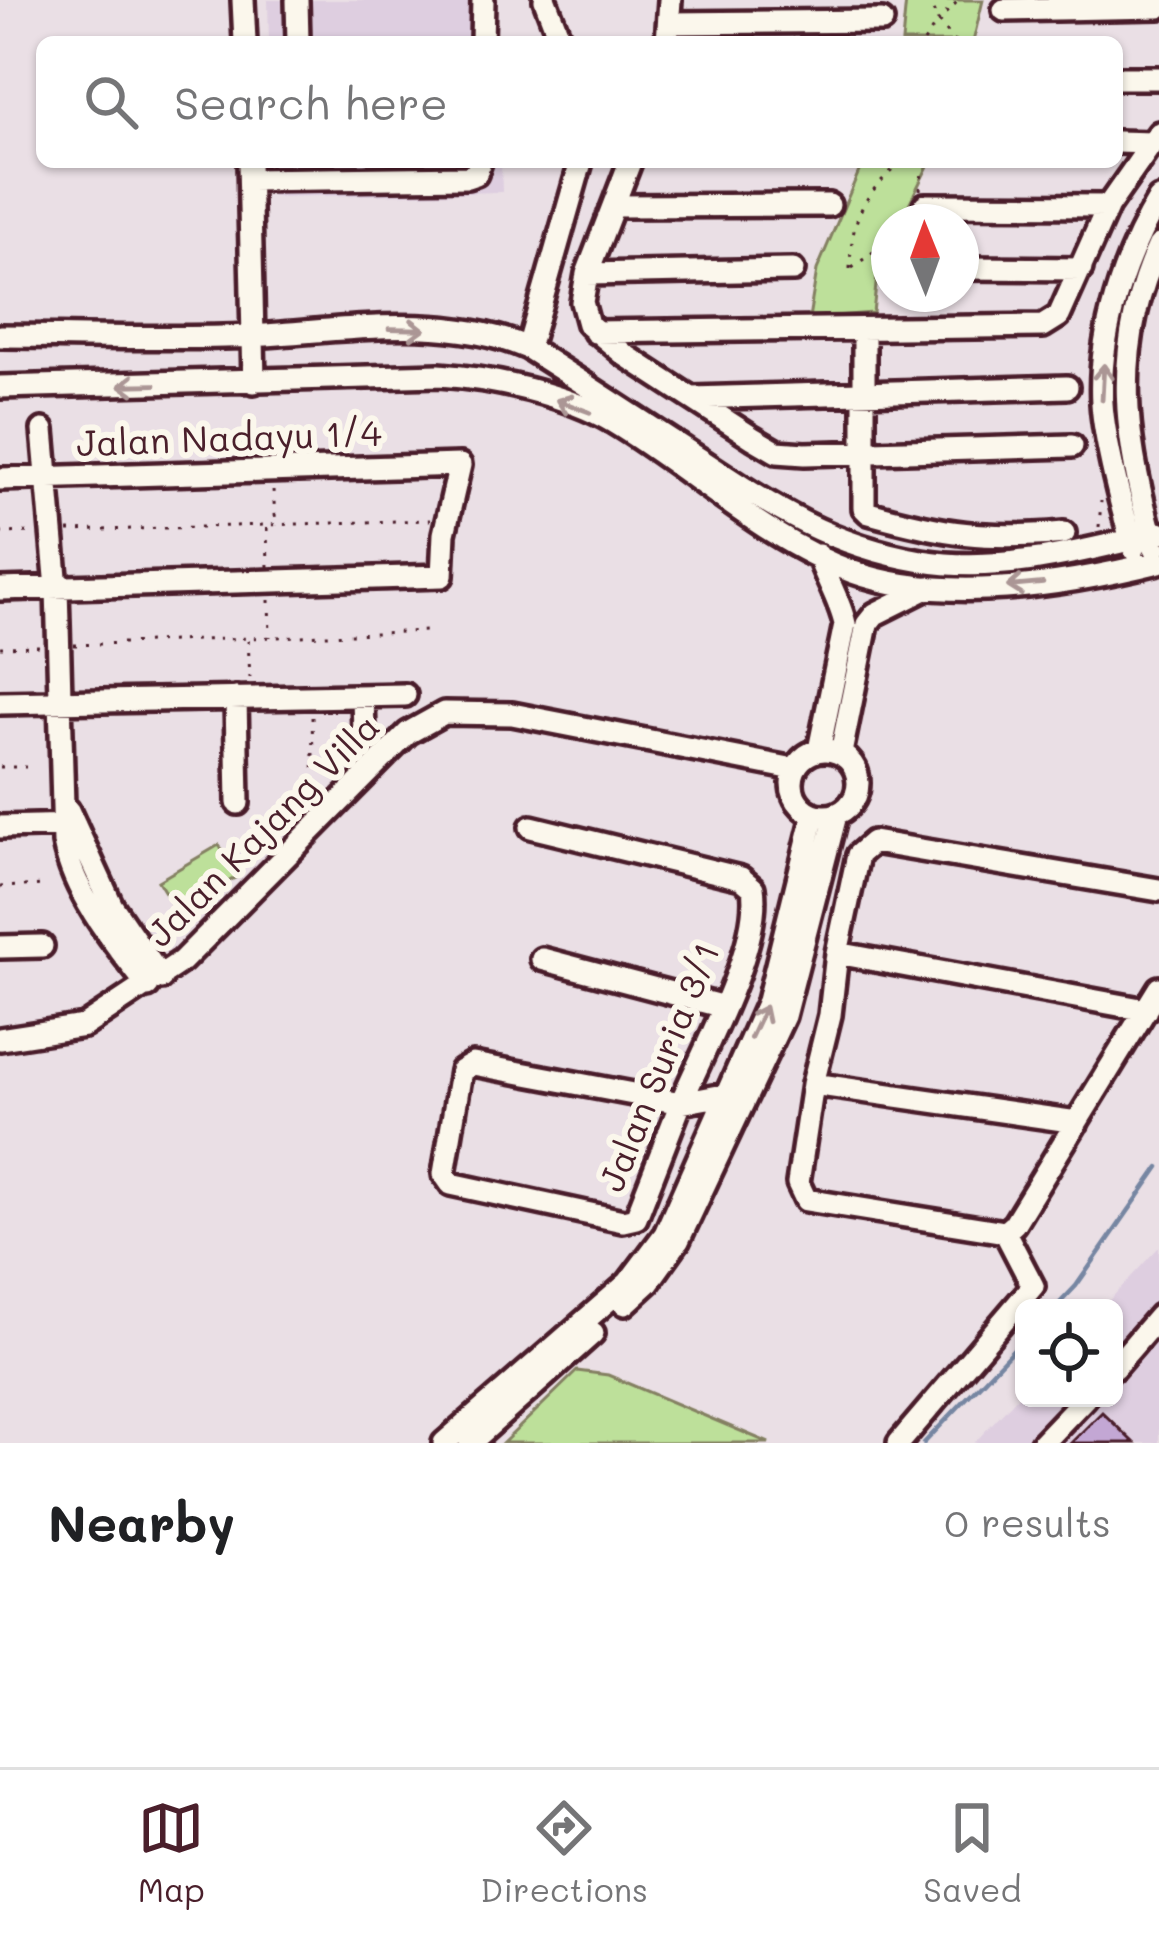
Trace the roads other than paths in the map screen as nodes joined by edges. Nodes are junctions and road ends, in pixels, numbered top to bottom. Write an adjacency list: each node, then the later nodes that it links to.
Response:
1 (243, 0): 9 (street)
2 (297, 0): 10 (street)
3 (483, 0): 11 (street)
4 (545, 0): 12 (street)
5 (1159, 7): 6 (street)
6 (1004, 10)
7 (881, 21): 8 (street)
8 (669, 22)
9 (245, 36)
10 (298, 36)
11 (482, 36)
12 (559, 36)
13 (1123, 78): 14 (street)
14 (1159, 78)
15 (1155, 138): 16 (street); 27 (street)
16 (1123, 141)
17 (478, 168): 22 (street)
18 (579, 168): 41 (street)
19 (628, 168): 26 (street)
20 (249, 171): 21 (street); 33 (street)
21 (300, 171): 22 (street)
22 (340, 171)
23 (1159, 199): 53 (street, one-way to 23)
24 (829, 205): 26 (street)
25 (979, 205): 27 (street)
26 (614, 206): 32 (street)
27 (1108, 206): 30 (street)
28 (1159, 244): 53 (street)
29 (979, 268): 30 (street)
30 (1081, 269): 34 (street)
31 (793, 270): 32 (street)
32 (587, 274): 35 (street)
33 (251, 295): 36 (street); 39 (street); 40 (street)
34 (864, 330): 37 (street); 46 (street)
35 (594, 332): 37 (street); 42 (street)
36 (290, 333): 39 (street); 41 (street, one-way to 41)
37 (636, 333): 42 (street)
38 (0, 336): 40 (street)
39 (253, 336): 40 (street); 43 (street)
40 (217, 337)
41 (528, 348): 56 (street)
42 (625, 355): 47 (street)
43 (254, 382): 44 (street, one-way to 44); 57 (street, one-way to 43)
44 (0, 387)
45 (1067, 387): 46 (street)
46 (864, 392): 47 (street); 50 (street)
47 (692, 398): 50 (street)
48 (43, 430): 51 (street)
49 (1072, 446): 50 (street)
50 (864, 454): 54 (street)
51 (49, 477): 52 (street, Jalan Nadayu 1/4); 60 (street); 60 (street, Jalan Nadayu 1/4)
52 (0, 479)
53 (1132, 498): 55 (street); 56 (street)
54 (1064, 533)
55 (1147, 536): 56 (street); 58 (street)
56 (1092, 542)
57 (818, 555): 59 (street); 68 (street)
58 (1152, 563): 59 (street, one-way to 59)
59 (929, 586): 68 (street)
60 (57, 588): 61 (street); 65 (street)
61 (0, 589)
62 (404, 695): 63 (street)
63 (363, 696): 64 (street); 67 (street)
64 (243, 698): 65 (street); 70 (street)
65 (57, 702): 66 (street); 72 (street)
66 (0, 704)
67 (364, 734)
68 (830, 752): 69 (street); 71 (street)
69 (794, 769): 71 (street); 81 (street, Jalan Kajang Villa)
70 (238, 803)
71 (825, 815): 82 (street); 92 (street, one-way to 71)
72 (68, 818): 73 (street); 80 (street)
73 (0, 827)
74 (531, 827): 87 (street, Jalan Suria 3/1)
75 (1159, 890): 78 (street)
76 (42, 946): 77 (street)
77 (0, 947)
78 (837, 953): 86 (street); 88 (street)
79 (542, 959): 87 (street)
80 (138, 961): 81 (street); 83 (street); 85 (street)
81 (182, 962): 83 (street, Jalan Kajang Villa)
82 (799, 962): 86 (street); 89 (street)
83 (154, 982): 85 (street, Jalan Kajang Villa)
84 (1159, 988): 88 (street)
85 (124, 1000): 90 (street, Jalan Kajang Villa)
86 (831, 1004): 89 (street); 91 (street)
87 (724, 1007): 93 (street, Jalan Suria 3/1)
88 (1146, 1010): 94 (street)
89 (784, 1016): 101 (street)
90 (0, 1040)
91 (813, 1084): 94 (street); 96 (street)
92 (724, 1095): 93 (street); 95 (street)
93 (681, 1103): 93 (street, Jalan Suria 3/1); 95 (street)
94 (1077, 1122): 96 (street)
95 (705, 1143): 100 (street)
96 (1005, 1232): 102 (street)
97 (1159, 1316): 98 (street)
98 (1123, 1358)
99 (1076, 1407): 103 (street)
100 (444, 1443)
101 (470, 1443)
102 (899, 1443)
103 (1042, 1443)

